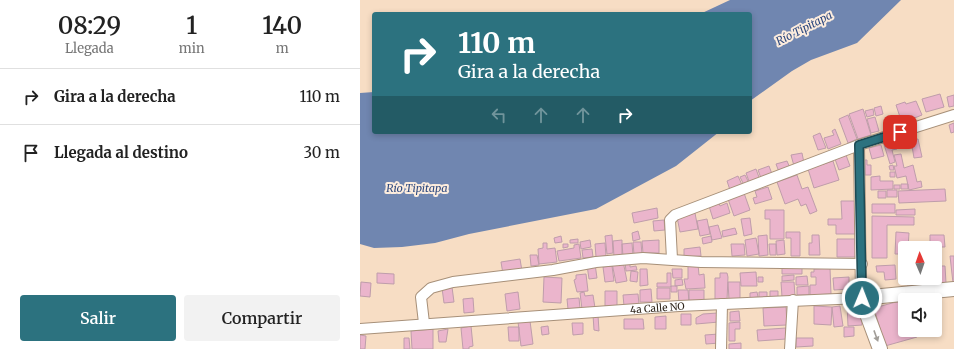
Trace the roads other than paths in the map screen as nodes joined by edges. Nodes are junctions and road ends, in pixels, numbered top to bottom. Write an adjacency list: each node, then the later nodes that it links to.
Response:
1 (954, 114): 2 (street)
2 (859, 145): 3 (street); 4 (street)
3 (672, 259): 4 (street); 9 (street)
4 (862, 264): 6 (street)
5 (954, 289): 6 (street, 4a Calle NO)
6 (862, 298): 7 (street, 4a Calle NO); 13 (street, one-way to 13)
7 (793, 300): 8 (street, 4a Calle NO); 12 (street)
8 (722, 304): 9 (street, 4a Calle NO); 11 (street)
9 (424, 323): 10 (street, 4a Calle NO)
10 (360, 329)
11 (721, 349)
12 (790, 349)
13 (880, 349)

